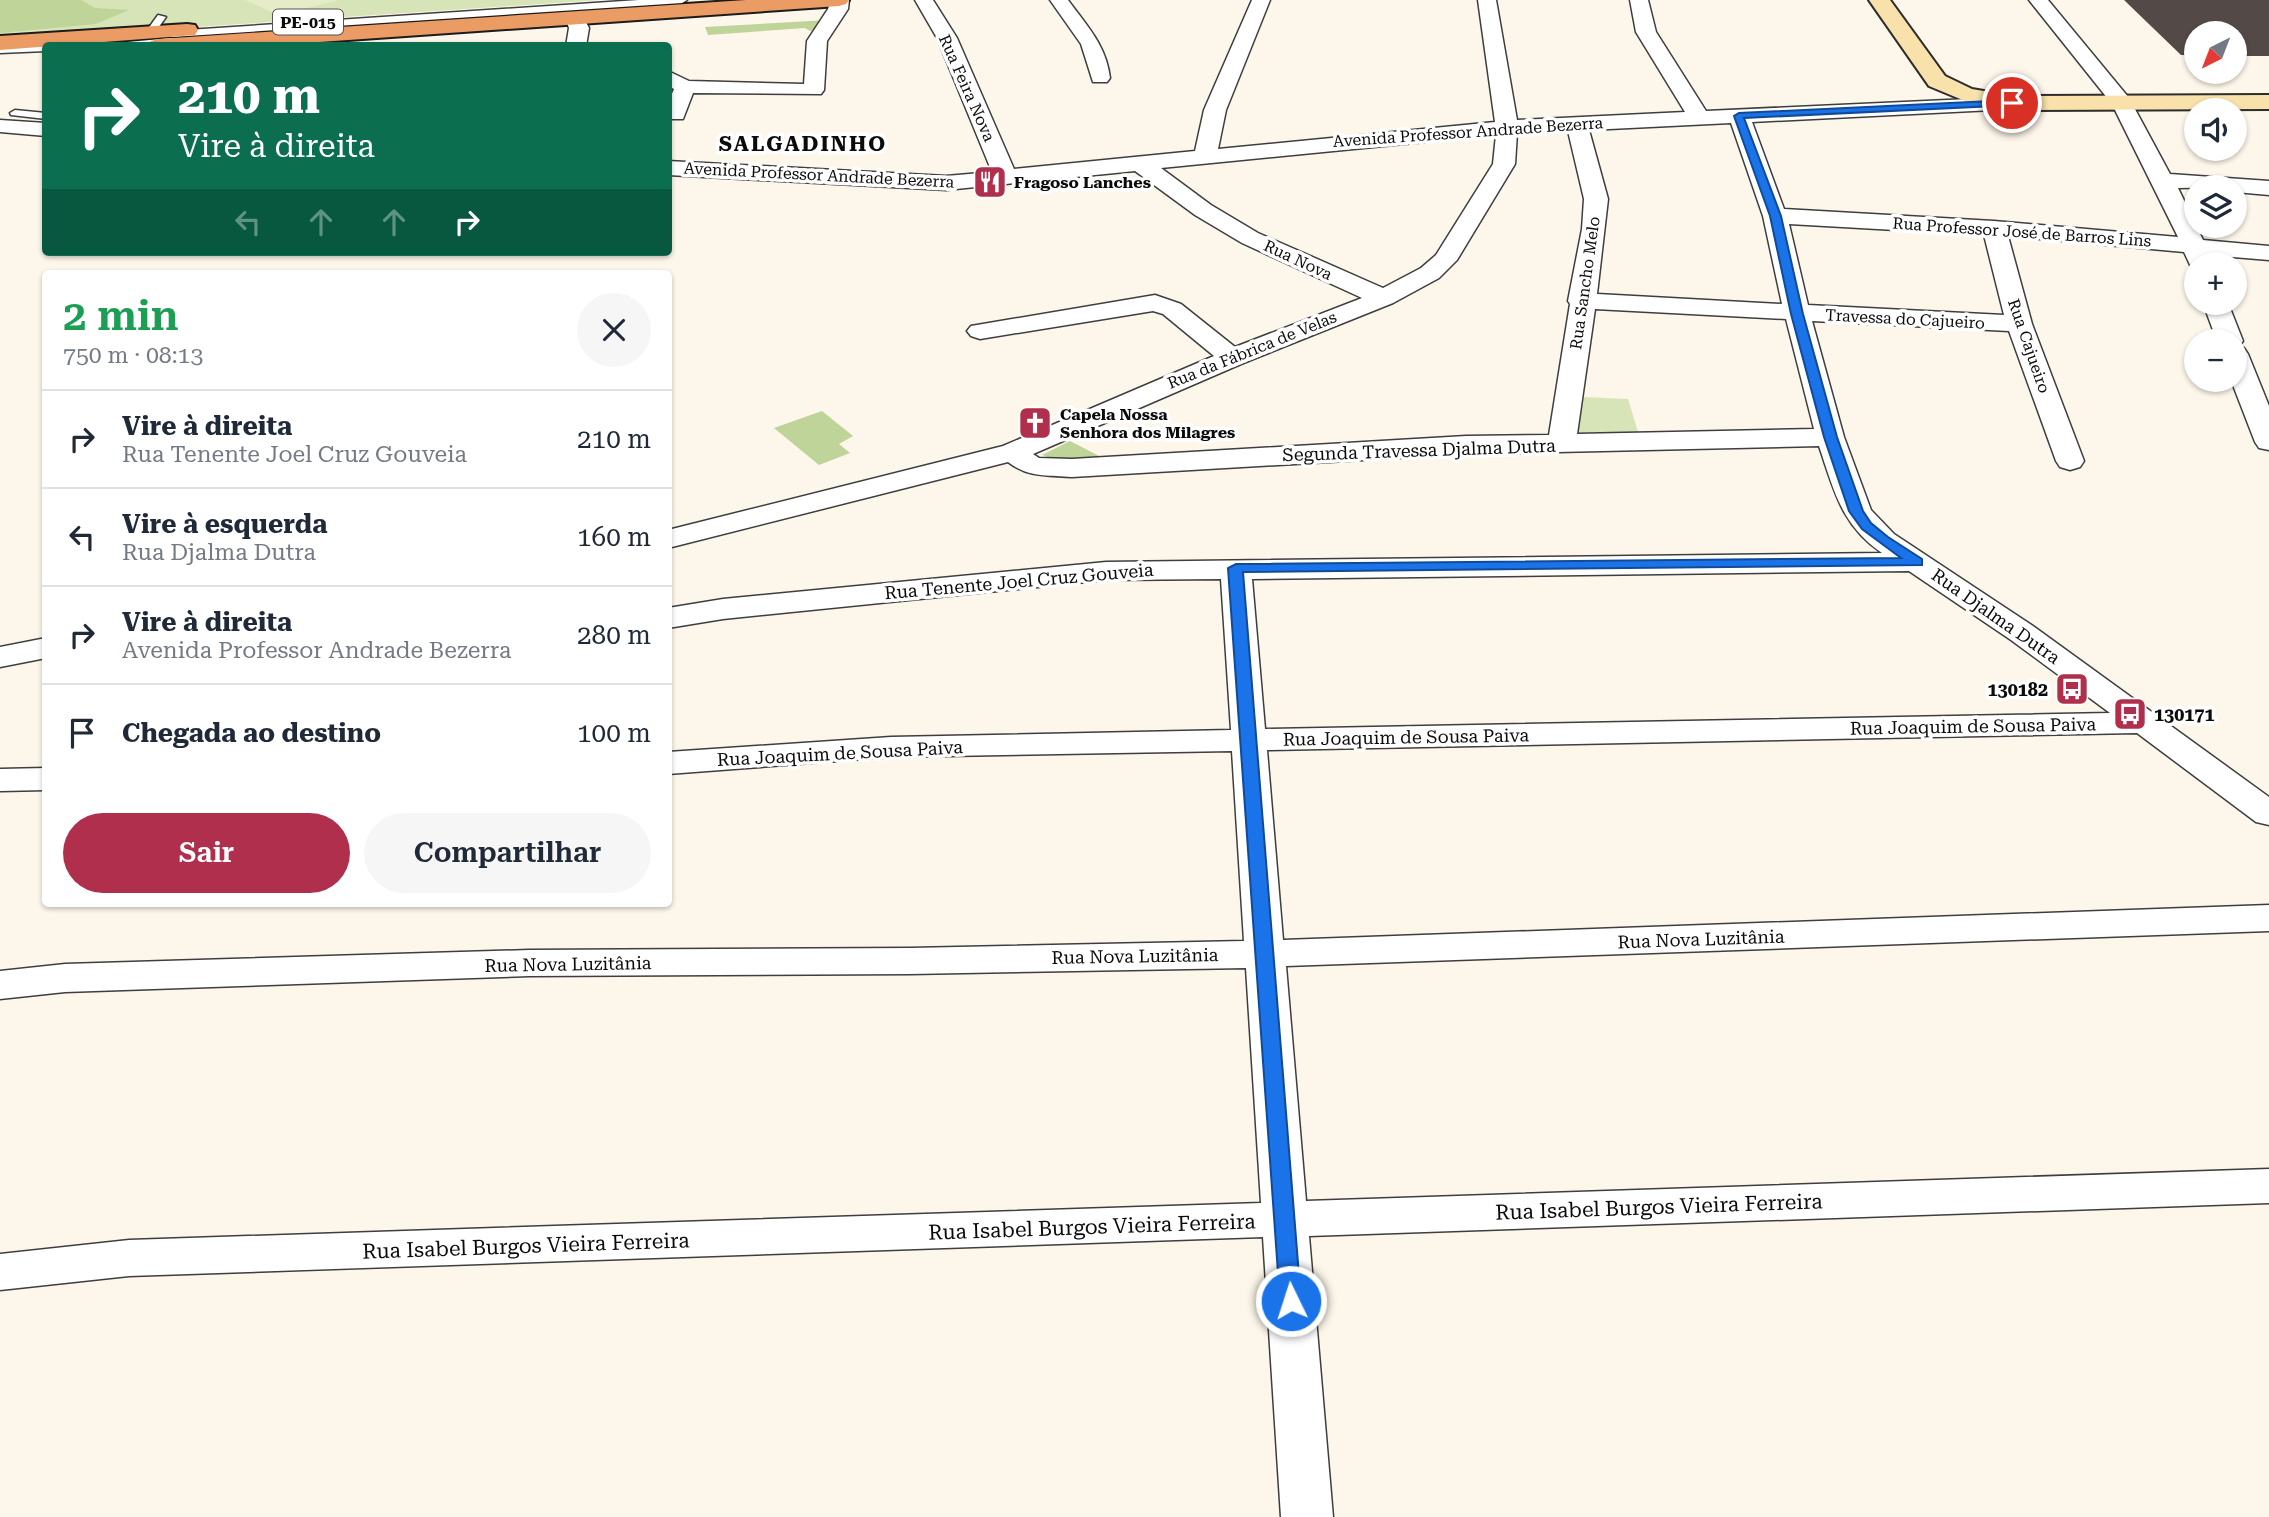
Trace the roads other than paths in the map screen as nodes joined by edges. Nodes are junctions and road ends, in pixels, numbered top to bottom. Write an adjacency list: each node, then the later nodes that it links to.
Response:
1 (615, 0): 13 (highway, PE-015)
2 (682, 0): 18 (lane)
3 (744, 0): 12 (lane)
4 (840, 0): 12 (highway, PE-015); 23 (street)
5 (924, 0): 39 (street, Rua Feira Nova)
6 (1059, 0): 21 (street)
7 (1261, 0): 36 (street)
8 (1488, 0): 34 (street, Rua da Fábrica de Velas)
9 (1639, 0): 31 (street)
10 (1878, 0): 26 (main road)
11 (2038, 0): 24 (street)
12 (576, 19): 14 (lane); 16 (highway, PE-015); 17 (street)
13 (157, 32): 15 (highway, PE-015); 18 (highway, PE-015)
14 (160, 42)
15 (186, 42)
16 (223, 42)
17 (577, 42)
18 (0, 44)
19 (42, 50): 20 (highway)
20 (0, 53)
21 (1100, 78)
22 (677, 82): 23 (street); 28 (street)
23 (781, 89): 27 (street)
24 (2122, 102): 25 (main road, Avenida Professor Andrade Bezerra); 26 (main road, Avenida Professor Andrade Bezerra); 40 (street)
25 (2269, 102)
26 (2012, 103): 30 (street, Avenida Professor Andrade Bezerra)
27 (769, 108)
28 (675, 114)
29 (42, 116): 32 (lane)
30 (1739, 116): 31 (street, Avenida Professor Andrade Bezerra); 43 (street, Rua Djalma Dutra)
31 (1699, 117): 33 (street, Avenida Professor Andrade Bezerra)
32 (7, 120): 35 (street)
33 (1577, 123): 34 (street, Avenida Professor Andrade Bezerra); 51 (street, Rua Sancho Melo)
34 (1507, 127): 36 (street, Avenida Professor Andrade Bezerra); 50 (street, Rua da Fábrica de Velas)
35 (42, 129)
36 (1205, 157): 37 (street, Avenida Professor Andrade Bezerra)
37 (1142, 164): 39 (street, Avenida Professor Andrade Bezerra); 44 (street, Rua Nova)
38 (672, 168): 39 (street, Avenida Professor Andrade Bezerra)
39 (1006, 177)
40 (2160, 180): 41 (street); 46 (street)
41 (2269, 188)
42 (1250, 212): 44 (street)
43 (1775, 216): 45 (street, Rua Professor José de Barros Lins); 52 (street, Rua Djalma Dutra)
44 (1215, 217): 50 (street, Rua Nova)
45 (1994, 229): 47 (street, Rua Professor José de Barros Lins); 53 (street, Rua Cajueiro)
46 (2196, 252)
47 (2184, 253)
48 (2269, 253): 49 (street, Rua Professor José de Barros Lins)
49 (2247, 254)
50 (1384, 298): 55 (street, Rua da Fábrica de Velas)
51 (1581, 301): 52 (street, Travessa do Cajueiro); 60 (street, Rua Sancho Melo)
52 (1797, 314): 53 (street, Travessa do Cajueiro); 58 (street, Rua Djalma Dutra)
53 (2019, 324): 62 (street, Rua Cajueiro)
54 (980, 331): 55 (street)
55 (1232, 358): 61 (street, Rua da Fábrica de Velas)
56 (2247, 373): 57 (street)
57 (2259, 392): 59 (street)
58 (1830, 437): 60 (street, Segunda Travessa Djalma Dutra); 64 (street, Rua Djalma Dutra)
59 (2269, 442)
60 (1562, 443): 61 (street, Segunda Travessa Djalma Dutra)
61 (1013, 452): 63 (street, Rua da Fábrica de Velas)
62 (2070, 461)
63 (672, 538)
64 (1917, 562): 65 (street, Rua Tenente Joel Cruz Gouveia); 69 (street, Rua Djalma Dutra)
65 (1236, 568): 66 (street, Rua Tenente Joel Cruz Gouveia); 70 (street)
66 (672, 617)
67 (42, 649): 68 (street)
68 (0, 657)
69 (2145, 723): 70 (street, Rua Joaquim de Sousa Paiva); 74 (street, Rua Djalma Dutra)
70 (1248, 740): 71 (street, Rua Joaquim de Sousa Paiva); 76 (street)
71 (672, 764)
72 (42, 779): 73 (street)
73 (0, 780)
74 (2269, 814)
75 (2269, 918): 76 (street, Rua Nova Luzitânia)
76 (1264, 954): 77 (street, Rua Nova Luzitânia); 79 (street)
77 (0, 985)
78 (2269, 1186): 79 (street, Rua Isabel Burgos Vieira Ferreira)
79 (1284, 1220): 80 (street, Rua Isabel Burgos Vieira Ferreira); 81 (street)
80 (0, 1272)
81 (1307, 1517)

